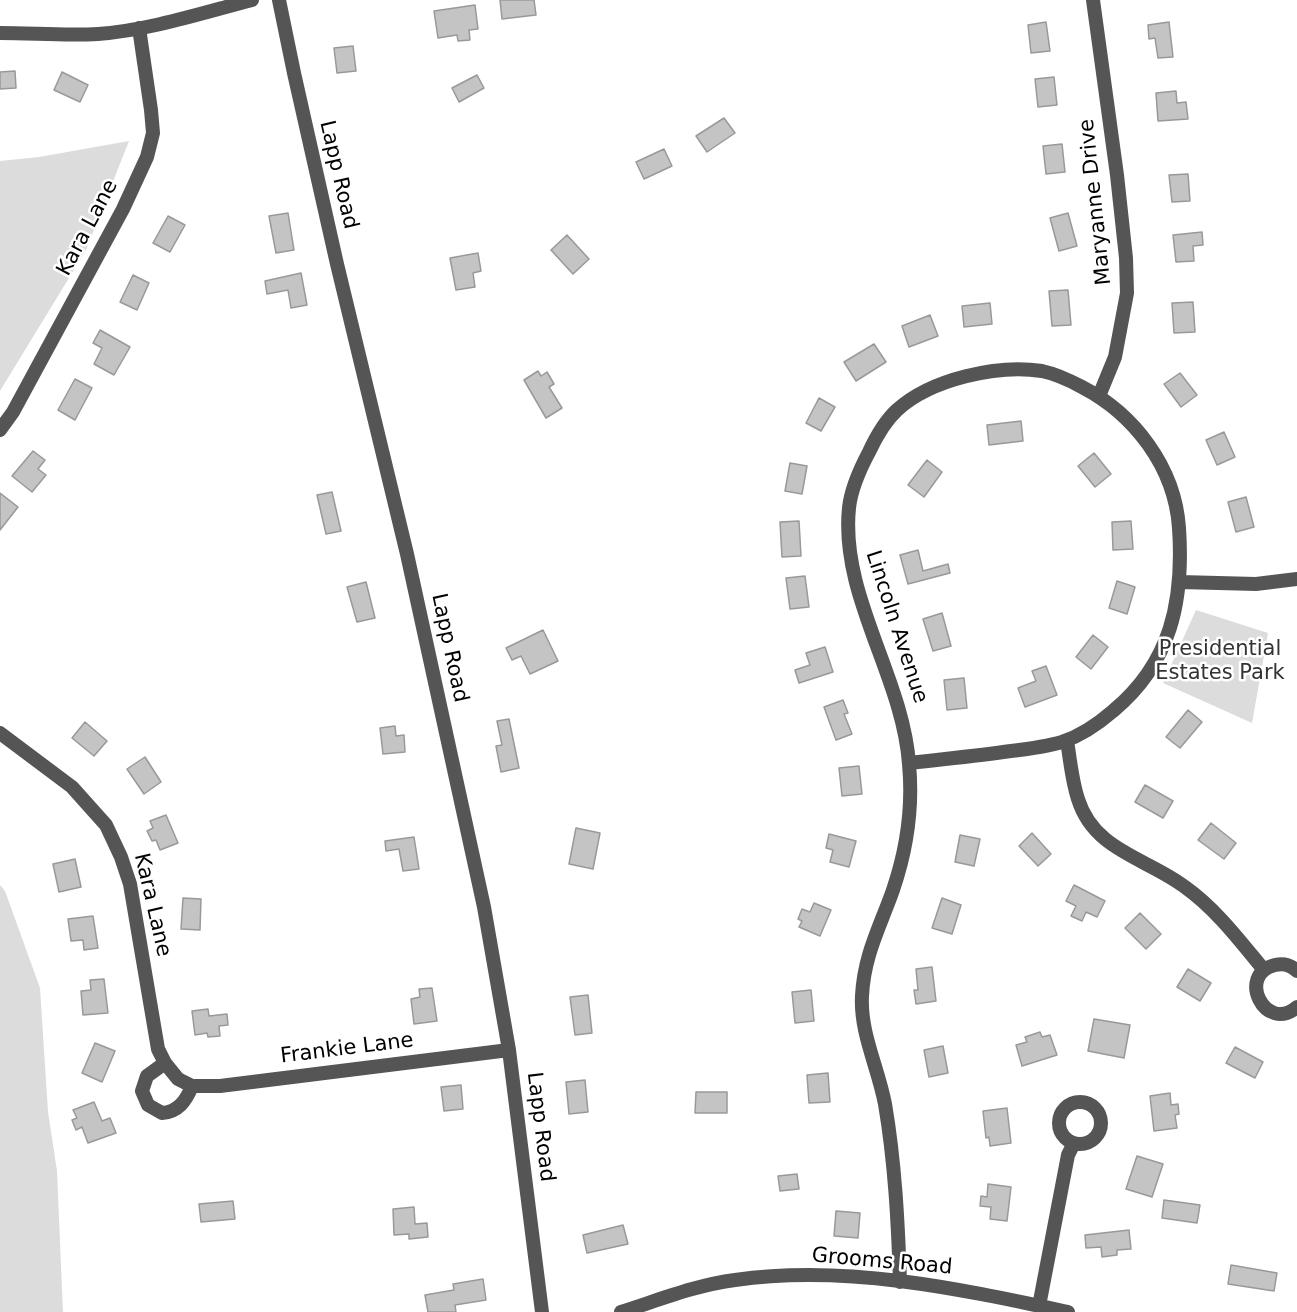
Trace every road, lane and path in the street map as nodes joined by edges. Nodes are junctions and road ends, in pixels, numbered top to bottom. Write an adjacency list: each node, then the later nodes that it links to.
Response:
1 (252, 0): 4 (street)
2 (279, 0): 16 (street, Lapp Road)
3 (1093, 0): 6 (street, Maryanne Drive)
4 (139, 28): 5 (street); 7 (street, Kara Lane)
5 (0, 33)
6 (1100, 396): 9 (street, Lincoln Avenue); 12 (street, Lincoln Avenue)
7 (0, 430)
8 (1297, 579): 9 (street)
9 (1180, 582): 11 (street, Lincoln Avenue)
10 (0, 733): 17 (street, Kara Lane)
11 (1066, 740): 12 (street, Lincoln Avenue); 13 (street)
12 (909, 763): 20 (street, Lincoln Avenue)
13 (1264, 970): 14 (street); 15 (street)
14 (1297, 971)
15 (1297, 1007)
16 (509, 1050): 18 (street, Frankie Lane); 22 (street, Lapp Road)
17 (165, 1063): 18 (street, Kara Lane); 18 (street)
18 (192, 1086)
19 (1074, 1143): 21 (street)
20 (900, 1282): 21 (street, Grooms Road); 23 (street, Grooms Road)
21 (1039, 1306): 24 (street, Grooms Road)
22 (542, 1312)
23 (621, 1312)
24 (1068, 1312)

